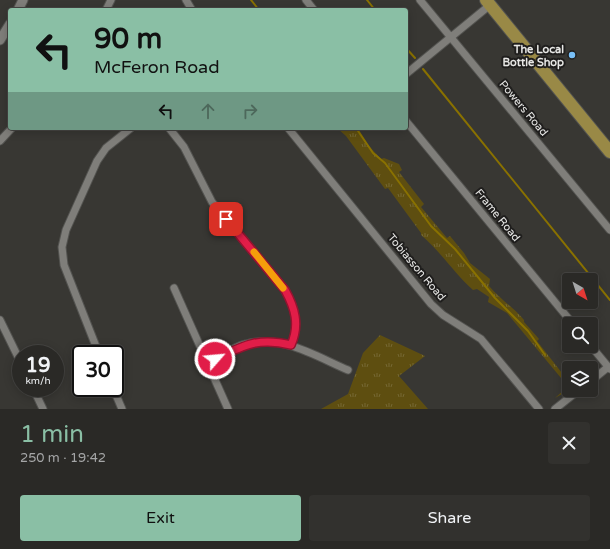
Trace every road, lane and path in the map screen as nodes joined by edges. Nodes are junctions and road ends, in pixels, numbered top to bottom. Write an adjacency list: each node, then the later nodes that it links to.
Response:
1 (306, 0): 4 (street)
2 (420, 0): 6 (street, Powers Road)
3 (488, 3): 6 (street); 15 (main road)
4 (312, 8)
5 (8, 27): 7 (street)
6 (451, 37): 8 (street); 16 (street, Powers Road)
7 (0, 40)
8 (408, 72)
9 (408, 123): 18 (street, Frame Road)
10 (10, 130): 14 (street)
11 (128, 130): 21 (street)
12 (171, 130): 22 (street)
13 (290, 130): 35 (street, Tobiasson Road)
14 (0, 141)
15 (610, 152)
16 (610, 230)
17 (174, 288): 25 (street)
18 (567, 317)
19 (0, 320): 20 (street)
20 (3, 336): 23 (street)
21 (95, 345)
22 (291, 345): 25 (street); 27 (street)
23 (12, 350)
24 (597, 353): 26 (street)
25 (208, 363): 34 (street)
26 (609, 368): 28 (street)
27 (348, 370)
28 (598, 376)
29 (37, 397): 32 (street)
30 (117, 397): 33 (street)
31 (570, 397): 36 (street)
32 (43, 409)
33 (122, 409)
34 (228, 409)
35 (539, 409)
36 (555, 409)

